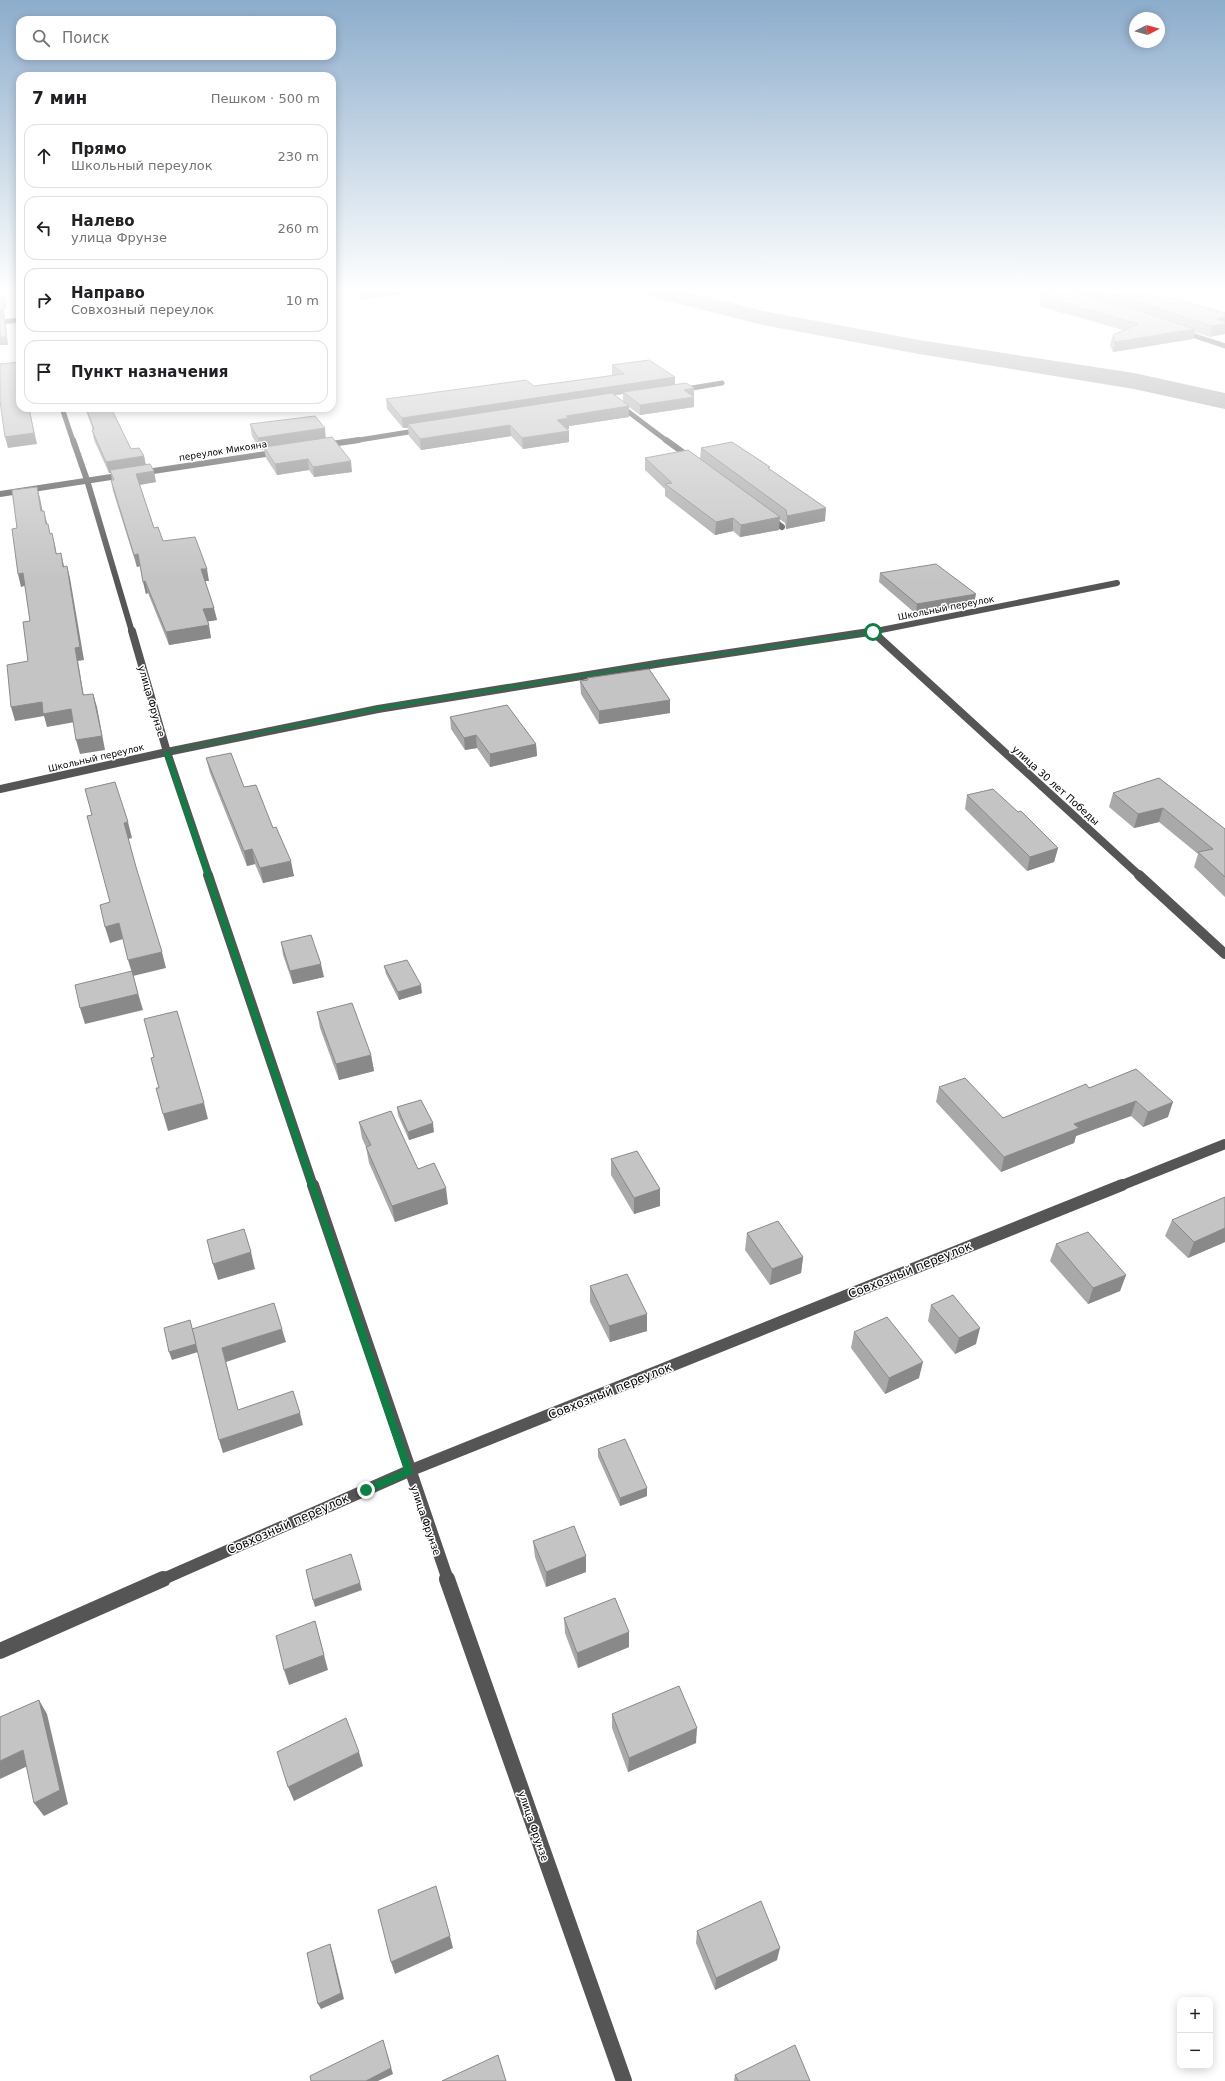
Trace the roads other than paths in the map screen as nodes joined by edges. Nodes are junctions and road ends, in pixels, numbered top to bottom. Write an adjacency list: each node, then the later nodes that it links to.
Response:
1 (704, 386): 2 (street)
2 (676, 391)
3 (623, 400): 8 (street)
4 (63, 412): 9 (street, улица Фрунзе)
5 (426, 430): 6 (street)
6 (316, 446)
7 (284, 451): 9 (street, переулок Микояна)
8 (696, 462)
9 (87, 480): 10 (street, переулок Микояна); 15 (street, улица Фрунзе)
10 (0, 494)
11 (764, 513): 12 (street)
12 (782, 527)
13 (1117, 583): 14 (street, Школьный переулок)
14 (873, 632): 15 (street, Школьный переулок); 17 (street, улица 30 лет Победы)
15 (167, 752): 16 (street, Школьный переулок); 19 (street, улица Фрунзе)
16 (0, 789)
17 (1225, 954)
18 (1225, 1144): 19 (street, Совхозный переулок)
19 (409, 1472): 20 (street, Совхозный переулок); 21 (street, улица Фрунзе)
20 (0, 1651)
21 (624, 2081)

